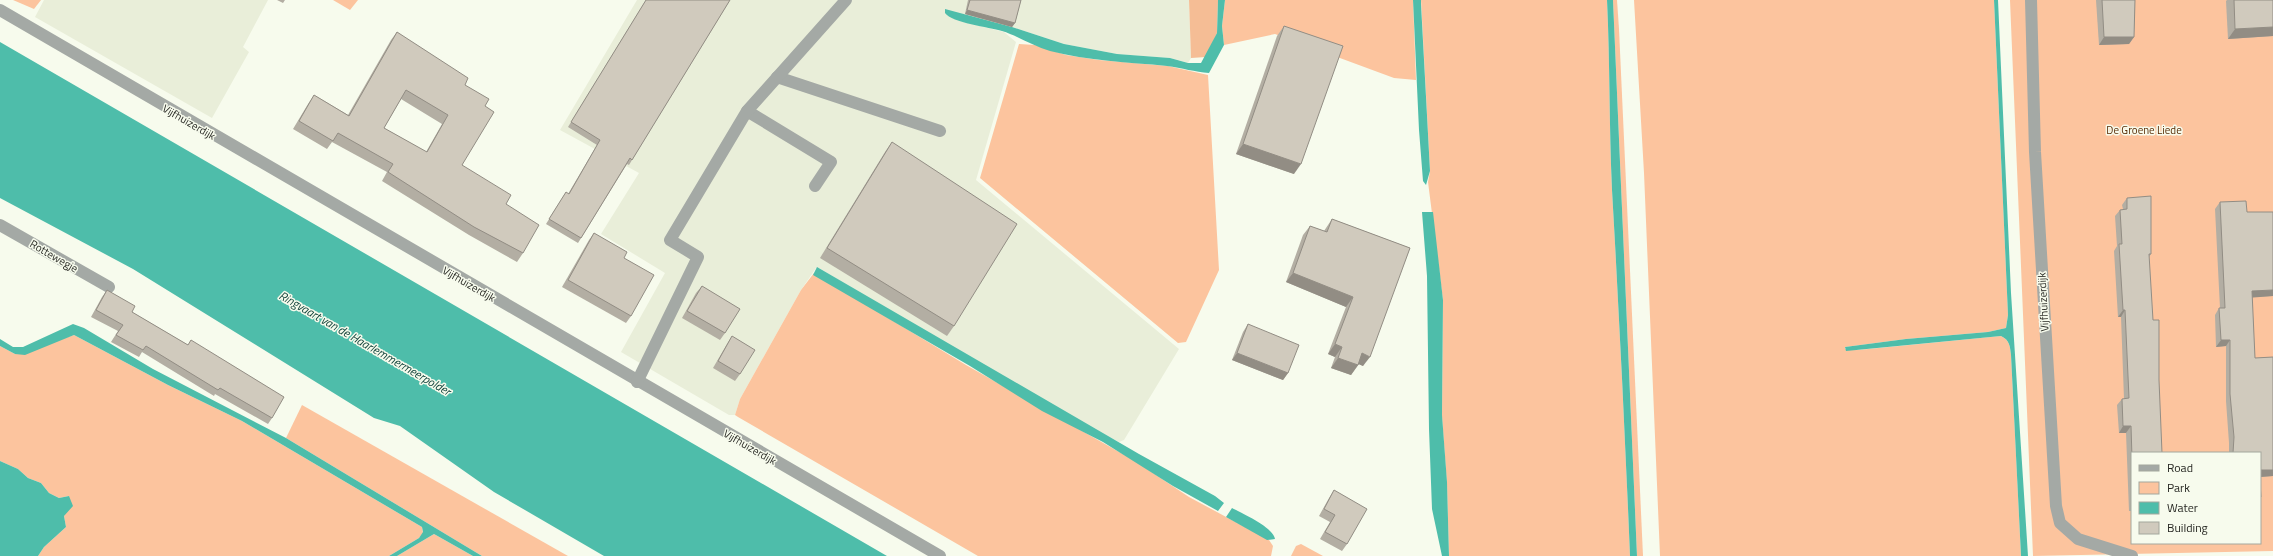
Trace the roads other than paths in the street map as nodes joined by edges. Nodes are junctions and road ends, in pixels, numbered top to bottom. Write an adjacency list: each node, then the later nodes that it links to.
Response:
1 (846, 0): 4 (street)
2 (2031, 0): 12 (street, Vijfhuizerdijk)
3 (0, 10): 10 (street, Vijfhuizerdijk)
4 (777, 77): 5 (street); 6 (street)
5 (747, 111): 7 (street); 10 (street)
6 (940, 131)
7 (815, 186)
8 (0, 225): 9 (street, Rottewegje)
9 (109, 287)
10 (637, 382): 11 (street, Vijfhuizerdijk)
11 (940, 556)
12 (2132, 556)

